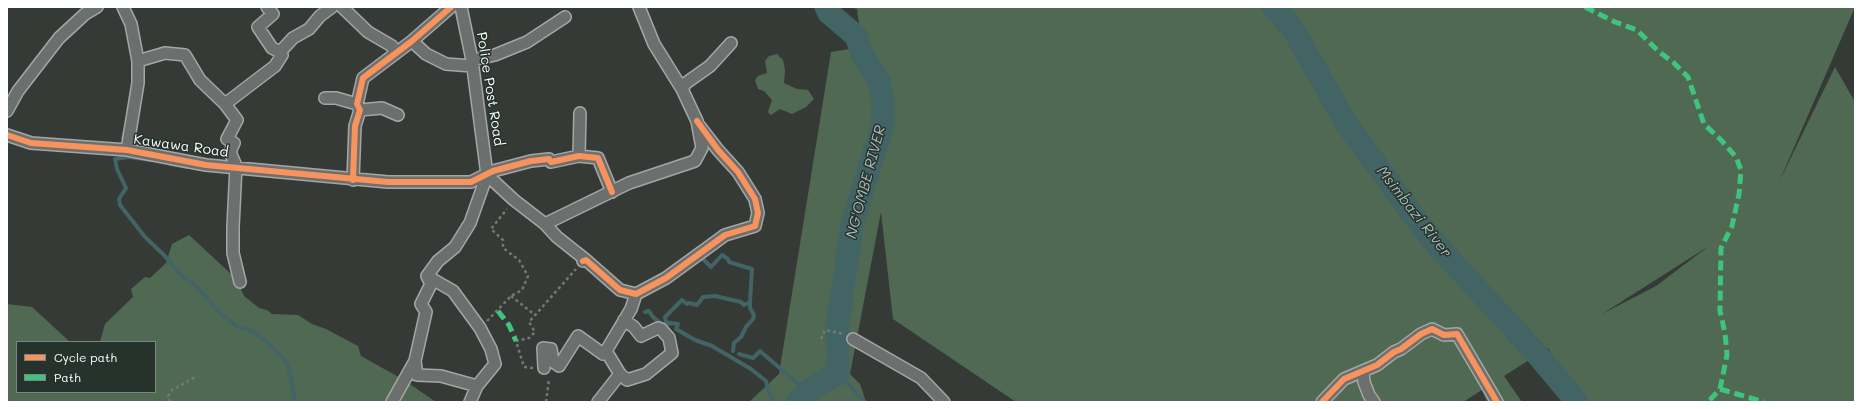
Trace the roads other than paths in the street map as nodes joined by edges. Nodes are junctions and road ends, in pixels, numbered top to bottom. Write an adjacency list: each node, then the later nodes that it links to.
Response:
1 (97, 7): 20 (street)
2 (123, 7): 14 (street)
3 (266, 7): 12 (street)
4 (332, 7): 12 (street)
5 (342, 7): 13 (street)
6 (451, 7): 10 (street)
7 (461, 7): 15 (street, Police Post Road)
8 (639, 7): 16 (street)
9 (565, 17): 15 (street)
10 (412, 41): 13 (street); 15 (street)
11 (731, 43): 16 (street)
12 (280, 52): 18 (street)
13 (395, 53): 19 (street)
14 (138, 61): 18 (street); 25 (street)
15 (472, 63): 28 (street, Police Post Road)
16 (682, 89): 23 (street)
17 (325, 98): 19 (street)
18 (225, 104): 27 (street)
19 (358, 107): 22 (street); 29 (street)
20 (7, 111)
21 (580, 113): 26 (street)
22 (398, 115)
23 (697, 121): 30 (street); 34 (street)
24 (7, 135): 25 (street, Kawawa Road)
25 (127, 150): 27 (street, Kawawa Road)
26 (579, 156): 28 (street, Kawawa Road); 30 (street)
27 (236, 166): 29 (street, Kawawa Road); 33 (street)
28 (487, 175): 29 (street, Kawawa Road); 31 (street); 32 (street)
29 (353, 180)
30 (612, 192): 31 (street)
31 (545, 224): 34 (street)
32 (427, 276): 38 (street); 42 (street)
33 (240, 282)
34 (636, 294): 35 (street)
35 (624, 320): 37 (street); 41 (street)
36 (852, 339): 46 (street)
37 (606, 351): 39 (street); 41 (street)
38 (415, 361): 42 (street); 43 (street)
39 (544, 368)
40 (1363, 372): 47 (street); 48 (street); 49 (street)
41 (620, 374): 45 (street)
42 (477, 386): 44 (street)
43 (392, 402)
44 (470, 402)
45 (598, 402)
46 (944, 402)
47 (1322, 402)
48 (1374, 402)
49 (1497, 402)

